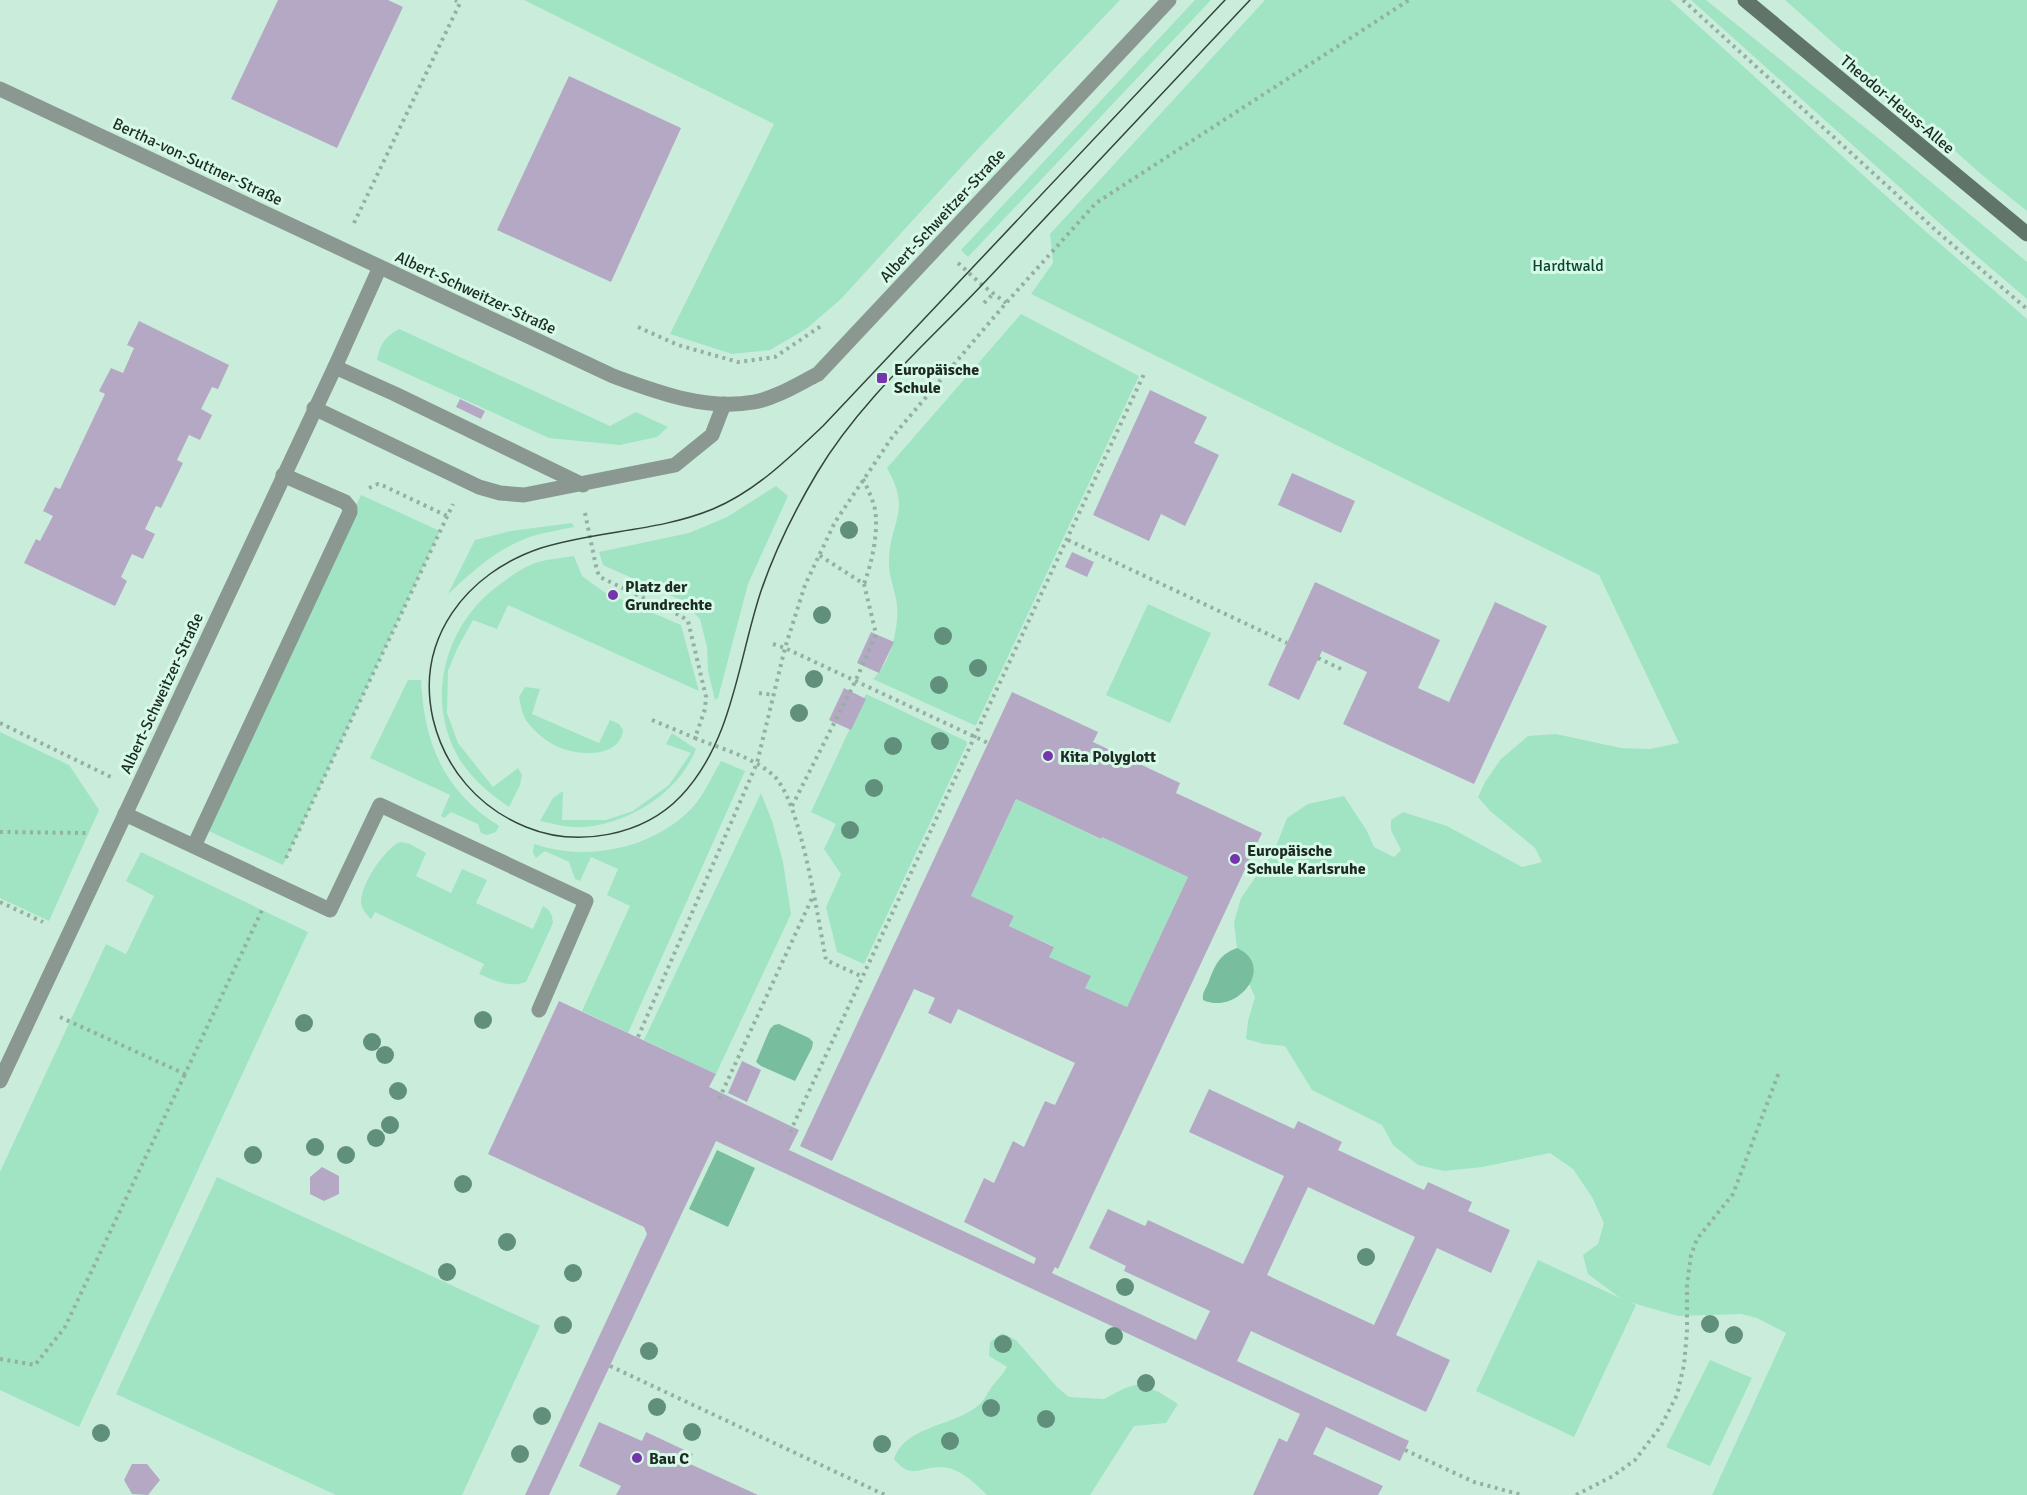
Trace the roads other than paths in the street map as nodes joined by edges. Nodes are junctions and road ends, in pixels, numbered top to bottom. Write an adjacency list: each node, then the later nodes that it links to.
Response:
1 (1169, 0): 7 (street, Albert-Schweitzer-Straße)
2 (1745, 0): 4 (main road, Theodor-Heuss-Allee)
3 (0, 89): 5 (street, Bertha-von-Suttner-Straße)
4 (2027, 234)
5 (380, 267): 6 (street, Albert-Schweitzer-Straße); 7 (street, Albert-Schweitzer-Straße)
6 (335, 368): 8 (street, Albert-Schweitzer-Straße); 10 (street)
7 (724, 405): 10 (street)
8 (314, 408): 9 (street, Albert-Schweitzer-Straße); 10 (street)
9 (284, 475): 11 (street, Albert-Schweitzer-Straße); 12 (street)
10 (581, 485)
11 (124, 814): 12 (street); 14 (street, Albert-Schweitzer-Straße)
12 (194, 846): 13 (street)
13 (539, 1010)
14 (0, 1081)

